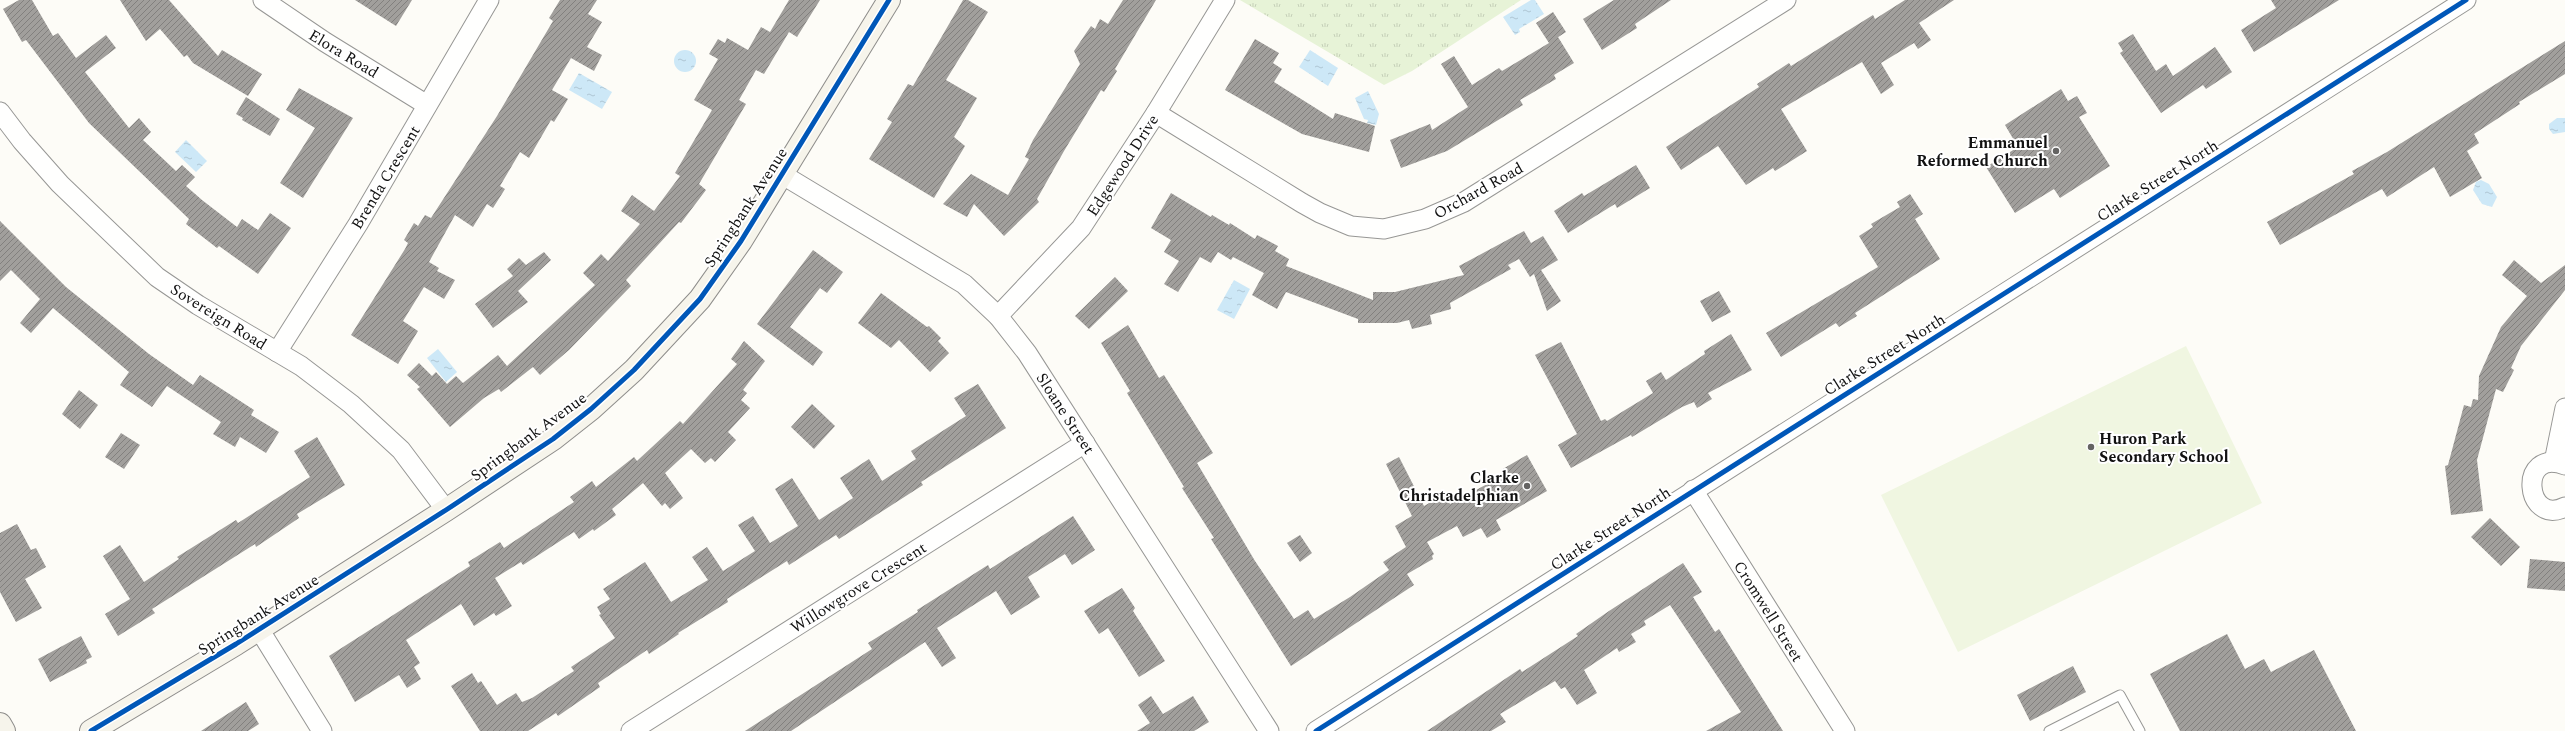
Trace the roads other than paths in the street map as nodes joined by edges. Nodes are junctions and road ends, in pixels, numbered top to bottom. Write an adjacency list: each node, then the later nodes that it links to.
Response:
1 (263, 0): 7 (street, Elora Road)
2 (489, 0): 7 (street, Brenda Crescent)
3 (889, 0): 10 (main road, Springbank Avenue)
4 (1225, 0): 9 (street, Edgewood Drive)
5 (1786, 0): 9 (street, Orchard Road)
6 (2466, 0): 16 (street, Clarke Street North)
7 (427, 104): 12 (street, Brenda Crescent)
8 (0, 112): 12 (street, Sovereign Road)
9 (1156, 113): 11 (street, Edgewood Drive)
10 (783, 175): 11 (street, Sloane Street); 18 (main road, Springbank Avenue)
11 (998, 316): 14 (street, Sloane Street)
12 (277, 352): 18 (street, Sovereign Road)
13 (2565, 408): 15 (street)
14 (1085, 443): 24 (street, Willowgrove Crescent); 25 (street, Sloane Street)
15 (2560, 463): 17 (street)
16 (1693, 490): 26 (street, Clarke Street North); 27 (street, Cromwell Street)
17 (2565, 507)
18 (446, 510): 19 (main road, Springbank Avenue)
19 (259, 629): 22 (main road, Springbank Avenue); 23 (street)
20 (0, 724): 21 (main road)
21 (4, 731)
22 (91, 731)
23 (322, 731)
24 (631, 731)
25 (1269, 731)
26 (1316, 731)
27 (1845, 731)
28 (2049, 731): 29 (lane)
29 (2140, 731)

